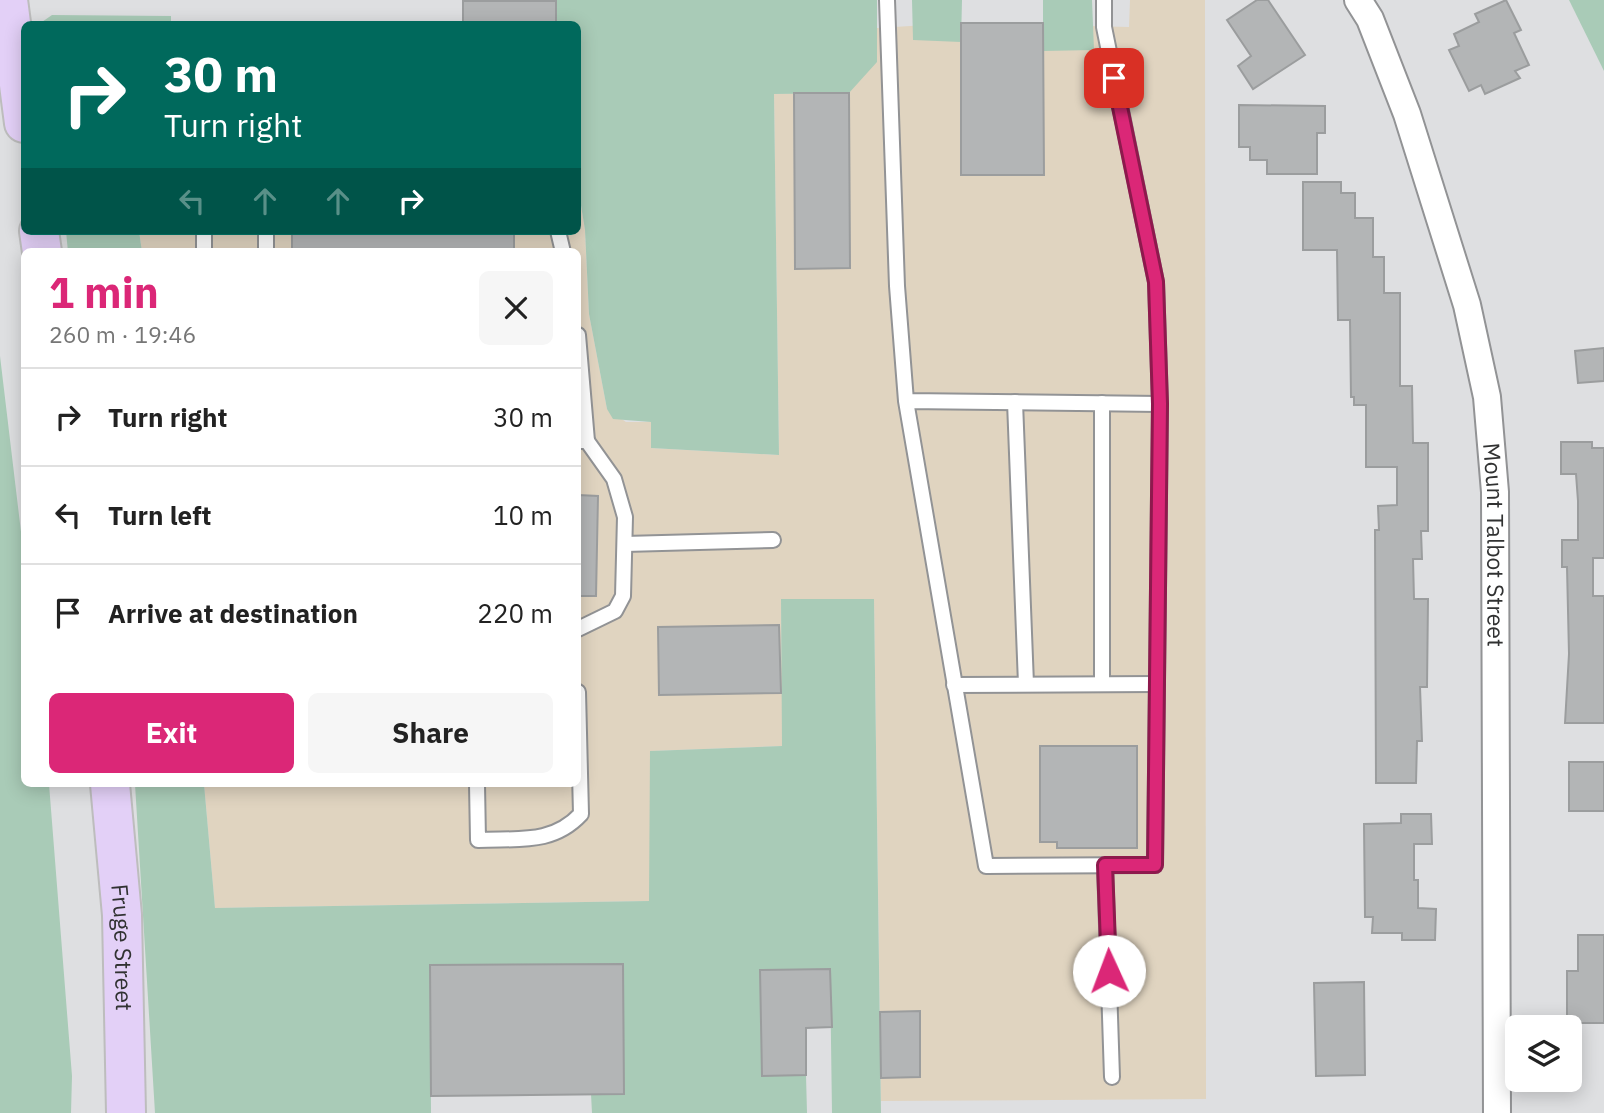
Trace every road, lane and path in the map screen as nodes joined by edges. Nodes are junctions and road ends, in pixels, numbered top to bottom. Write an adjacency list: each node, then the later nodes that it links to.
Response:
1 (8, 0): 5 (main road)
2 (887, 0): 6 (lane)
3 (1104, 0): 9 (lane)
4 (1358, 0): 25 (street, Mount Talbot Street)
5 (21, 100)
6 (905, 401): 7 (lane); 18 (lane)
7 (1015, 402): 8 (lane); 15 (lane)
8 (1102, 403): 9 (lane); 16 (lane)
9 (1160, 404): 17 (lane)
10 (581, 414): 11 (lane)
11 (582, 441): 13 (lane)
12 (773, 540): 13 (lane)
13 (625, 544): 14 (lane)
14 (581, 628)
15 (1026, 684): 16 (lane); 18 (lane)
16 (1102, 684): 17 (lane)
17 (1157, 684): 22 (lane)
18 (954, 685): 22 (lane)
19 (110, 787): 24 (main road, Fruge Street)
20 (477, 787): 21 (lane)
21 (580, 787)
22 (1105, 865): 23 (lane)
23 (1112, 1077)
24 (126, 1113)
25 (1497, 1113)

